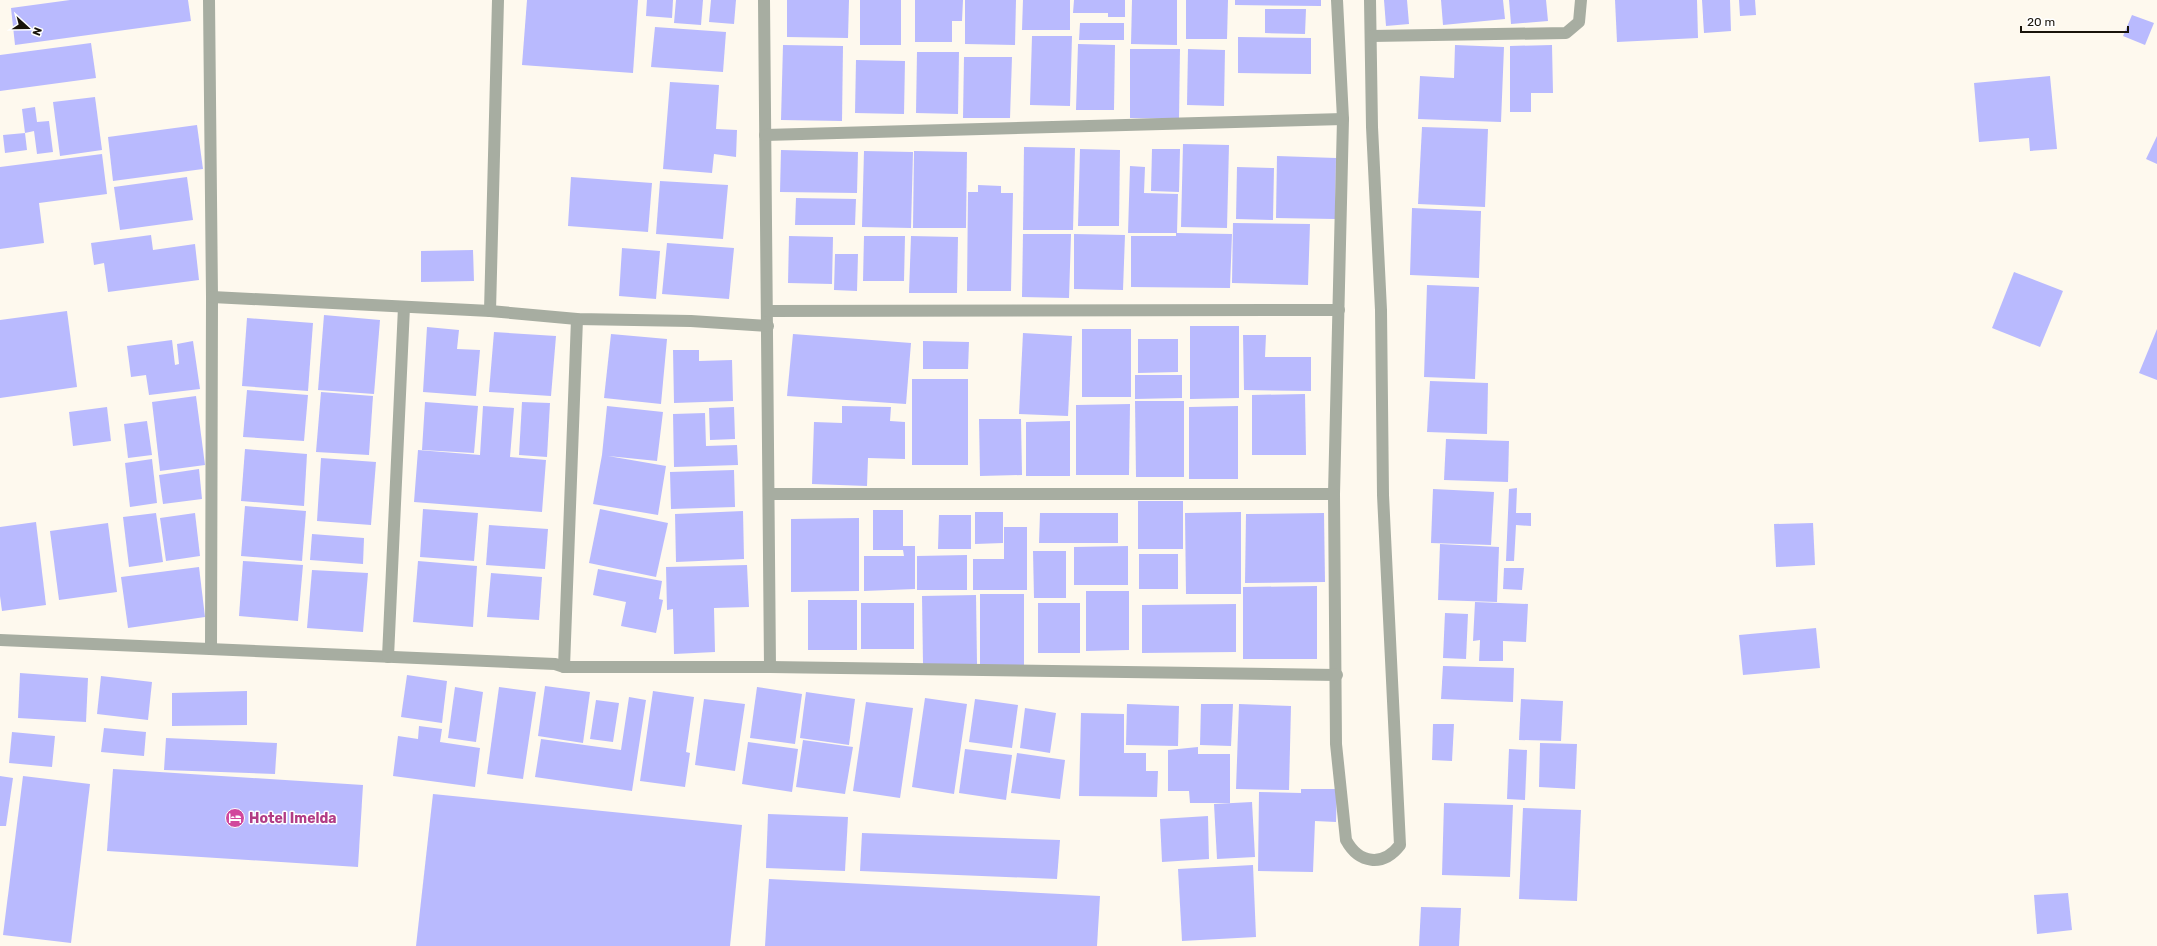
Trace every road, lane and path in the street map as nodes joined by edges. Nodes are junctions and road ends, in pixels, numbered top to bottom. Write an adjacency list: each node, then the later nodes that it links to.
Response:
1 (210, 0): 10 (street)
2 (498, 0): 13 (street)
3 (764, 0): 9 (street)
4 (1337, 0): 8 (street)
5 (1370, 0): 7 (street)
6 (1581, 0): 7 (street)
7 (1371, 36): 24 (street)
8 (1343, 119): 9 (street); 12 (street)
9 (765, 135): 14 (street)
10 (212, 297): 11 (street); 20 (street)
11 (404, 306): 13 (street); 21 (street)
12 (1339, 310): 14 (street); 18 (street)
13 (490, 311): 15 (street)
14 (768, 311): 16 (street)
15 (577, 319): 16 (street); 22 (street)
16 (768, 326): 17 (street)
17 (770, 494): 18 (street); 23 (street)
18 (1334, 494): 24 (street)
19 (0, 640): 20 (street)
20 (211, 649): 21 (street)
21 (388, 657): 22 (street)
22 (564, 667): 23 (street)
23 (770, 667): 24 (street)
24 (1337, 675)

